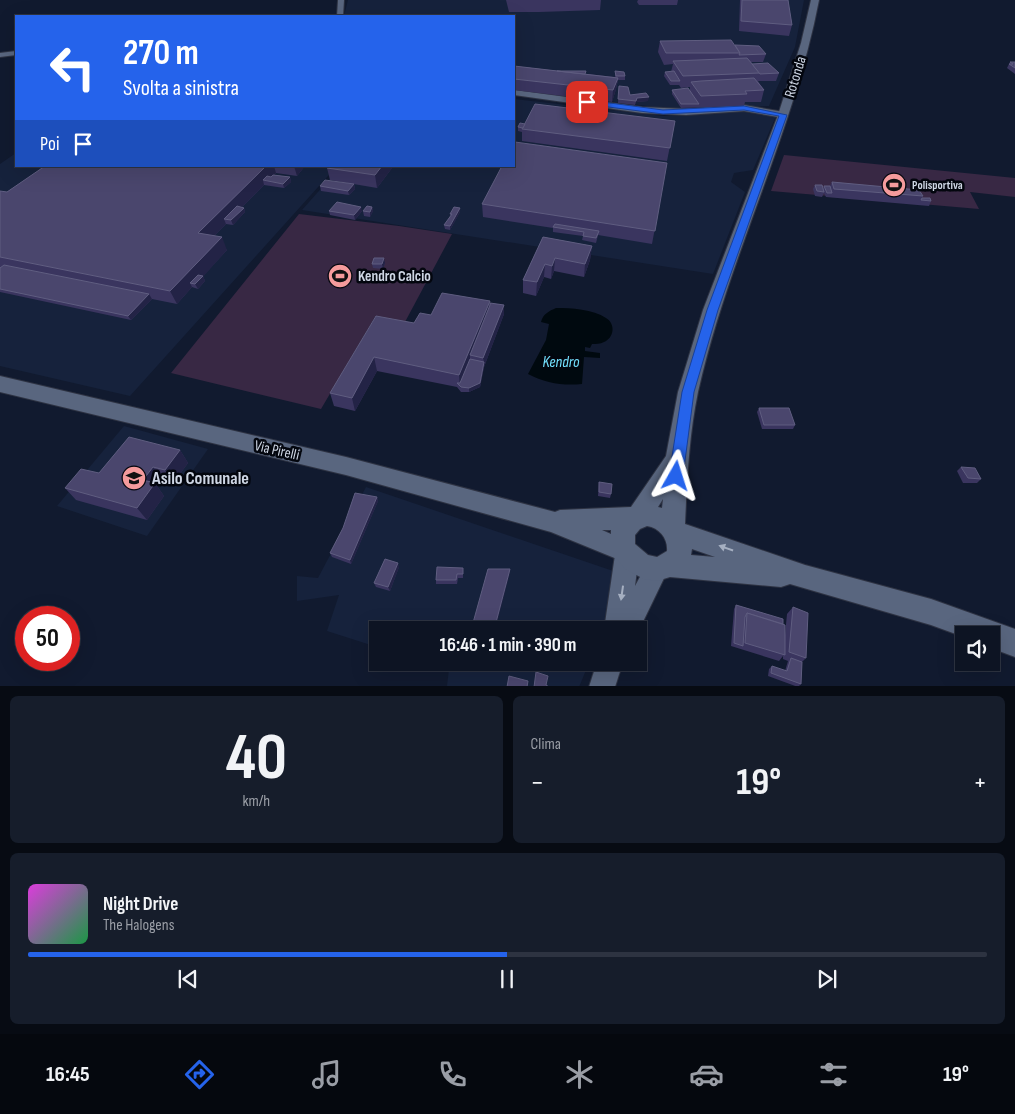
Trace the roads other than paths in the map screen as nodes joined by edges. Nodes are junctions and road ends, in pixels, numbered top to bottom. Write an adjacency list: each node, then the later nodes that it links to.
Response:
1 (341, 0): 3 (street)
2 (815, 0): 7 (main road, Rotonda)
3 (340, 15)
4 (15, 53): 5 (street)
5 (0, 55)
6 (515, 92): 7 (street)
7 (784, 115): 9 (main road, Rotonda)
8 (0, 384): 11 (main road, Via Pirelli)
9 (677, 459): 10 (main road, Rotonda); 12 (main road)
10 (636, 518): 11 (main road, Via Pirelli); 12 (main road); 13 (main road)
11 (553, 522): 13 (main road, Via Pirelli)
12 (673, 529): 14 (main road); 15 (main road, one-way to 12)
13 (626, 553): 14 (main road); 16 (street, one-way to 16)
14 (663, 567): 15 (main road); 17 (street)
15 (805, 577): 18 (main road)
16 (618, 621)
17 (630, 621)
18 (1015, 643)
19 (607, 671): 20 (street)
20 (602, 686)

